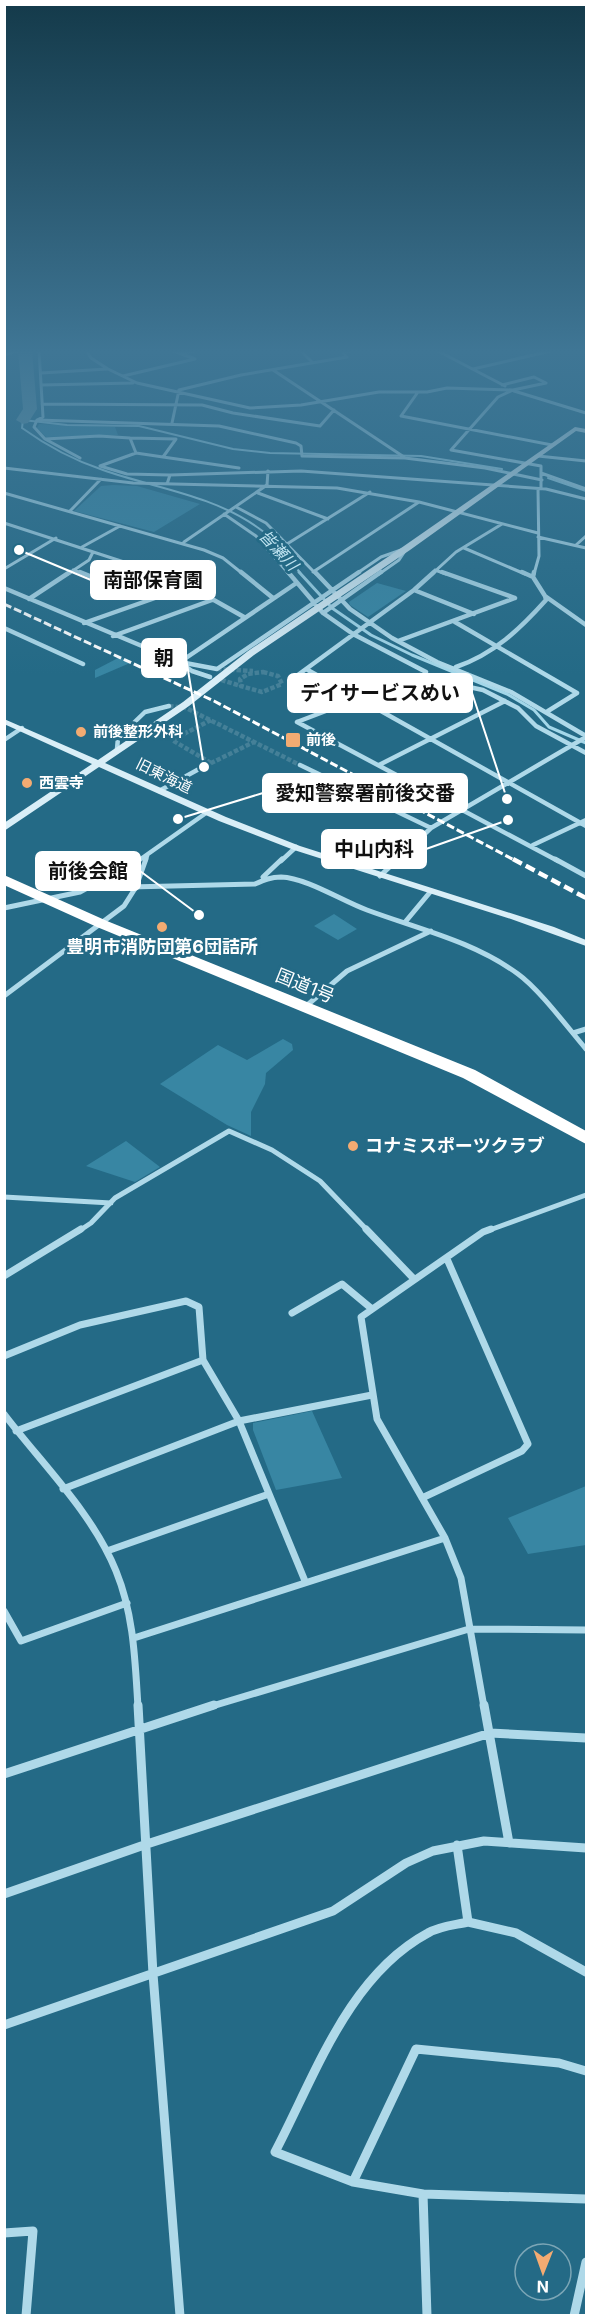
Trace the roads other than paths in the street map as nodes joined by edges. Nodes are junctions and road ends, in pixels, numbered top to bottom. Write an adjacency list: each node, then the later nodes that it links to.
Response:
1 (121, 458): 14 (street)
2 (172, 458): 10 (street)
3 (417, 458): 13 (street)
4 (501, 458): 8 (street)
5 (535, 458): 8 (street)
6 (560, 458): 7 (street)
7 (586, 461)
8 (529, 463): 12 (street); 13 (street)
9 (4, 468): 15 (street)
10 (251, 470): 11 (street); 14 (street)
11 (268, 471): 18 (street); 19 (street)
12 (541, 473): 16 (street); 21 (street)
13 (513, 474): 16 (street); 19 (street)
14 (170, 475): 17 (street)
15 (100, 480): 17 (street); 28 (street)
16 (542, 480): 20 (street)
17 (167, 484): 18 (street)
18 (267, 485): 22 (street); 24 (street)
19 (495, 486): 20 (street); 29 (street)
20 (538, 489): 25 (street); 35 (street)
21 (586, 489)
22 (369, 492): 26 (street); 31 (street)
23 (4, 493): 28 (street)
24 (258, 493): 27 (street); 31 (street)
25 (586, 499)
26 (418, 502): 29 (street); 49 (street)
27 (236, 507): 30 (street); 39 (street)
28 (70, 511): 34 (street)
29 (457, 512): 33 (street); 42 (street)
30 (224, 514): 38 (street); 51 (street)
31 (328, 519): 39 (street)
32 (4, 523): 37 (street)
33 (502, 524): 35 (street); 43 (street)
34 (120, 525): 38 (street); 41 (street)
35 (538, 535): 40 (street); 50 (street)
36 (586, 536): 40 (street)
37 (56, 538): 41 (street); 46 (street)
38 (184, 542): 57 (street)
39 (288, 544): 49 (street)
40 (576, 545): 44 (street)
41 (82, 547): 45 (street)
42 (407, 548): 55 (street); 62 (street); 92 (street)
43 (464, 548): 48 (street); 50 (street)
44 (586, 548)
45 (93, 552): 47 (street); 52 (street)
46 (4, 569)
47 (73, 570): 58 (street); 59 (street)
48 (435, 570): 54 (street); 64 (street)
49 (313, 572): 55 (street)
50 (533, 577): 56 (street)
51 (295, 584): 57 (street); 61 (street)
52 (189, 586): 59 (street); 60 (street)
53 (4, 588): 58 (street)
54 (414, 590): 64 (street); 68 (street)
55 (331, 591): 61 (street); 62 (street)
56 (545, 596): 69 (street); 74 (street)
57 (273, 598): 65 (street)
58 (29, 599): 67 (street)
59 (148, 600): 67 (street)
60 (212, 600): 65 (street); 72 (street)
61 (314, 602): 63 (street); 75 (street)
62 (339, 603): 63 (street); 68 (street)
63 (324, 612): 71 (street)
64 (474, 614): 66 (street)
65 (244, 617): 75 (street)
66 (455, 622): 73 (street); 74 (street)
67 (83, 623): 72 (street)
68 (367, 624): 71 (street); 73 (street)
69 (586, 625)
70 (4, 628): 76 (street)
71 (354, 633): 78 (street); 79 (street)
72 (113, 636): 75 (street)
73 (398, 641): 77 (street)
74 (497, 647): 77 (street); 85 (street)
75 (180, 662): 80 (street)
76 (83, 664)
77 (455, 667): 85 (street)
78 (306, 669): 81 (street); 82 (street)
79 (418, 676): 82 (street); 83 (street)
80 (210, 677)
81 (291, 680)
82 (362, 698): 89 (street); 96 (street)
83 (505, 701): 89 (street); 91 (street)
84 (169, 706): 92 (street)
85 (548, 711): 88 (street)
86 (4, 721): 87 (street, 旧東海道)
87 (22, 728): 90 (street); 94 (street, 旧東海道)
88 (586, 737): 91 (street)
89 (433, 738): 96 (street); 98 (street)
90 (4, 740)
91 (575, 744): 93 (street); 98 (street)
92 (117, 749): 94 (street)
93 (586, 753)
94 (101, 762): 99 (street, 旧東海道); 103 (street)
95 (300, 765): 104 (street)
96 (379, 765): 100 (street)
97 (199, 769): 99 (street)
98 (509, 782): 100 (street); 102 (street)
99 (159, 791): 101 (street, 旧東海道)
100 (462, 809): 104 (street); 105 (street)
101 (206, 813): 106 (street, 旧東海道); 107 (street)
102 (585, 823): 105 (street)
103 (4, 828)
104 (431, 828): 108 (street)
105 (533, 845): 109 (street)
106 (296, 848): 108 (street, 旧東海道); 111 (street)
107 (147, 856): 112 (street); 113 (street)
108 (380, 876): 114 (street, 旧東海道)
109 (586, 876)
110 (4, 879): 115 (highway, 国道1号)
111 (259, 882): 112 (street); 117 (street)
112 (136, 887): 113 (street); 118 (street)
113 (88, 888): 115 (street)
114 (431, 891): 117 (street); 120 (street, 旧東海道)
115 (49, 900): 116 (street); 118 (highway, 国道1号)
116 (4, 908)
117 (406, 921): 119 (street)
118 (102, 924): 121 (street); 122 (highway, 国道1号)
119 (431, 931): 122 (street); 124 (street)
120 (586, 943)
121 (4, 996)
122 (305, 1008): 126 (highway, 国道1号)
123 (586, 1029): 124 (street)
124 (573, 1033): 125 (street)
125 (586, 1049)
126 (586, 1138)
127 (586, 1195): 130 (street)
128 (4, 1197): 129 (street)
129 (111, 1203): 131 (street); 132 (street)
130 (447, 1259): 132 (street); 143 (street)
131 (4, 1276)
132 (414, 1279): 133 (street)
133 (372, 1309): 134 (street); 137 (street)
134 (292, 1313)
135 (4, 1356): 136 (street)
136 (203, 1360): 139 (street); 140 (street)
137 (372, 1395): 139 (street); 143 (street)
138 (4, 1414): 140 (street)
139 (239, 1421): 141 (street); 142 (street)
140 (16, 1431): 141 (street)
141 (63, 1489): 145 (street)
142 (269, 1494): 145 (street); 146 (street)
143 (422, 1498): 144 (street)
144 (445, 1538): 146 (street); 149 (street)
145 (107, 1551): 147 (street)
146 (305, 1581): 151 (street)
147 (127, 1603): 148 (street); 151 (street)
148 (4, 1611)
149 (469, 1629): 150 (street); 152 (street); 153 (street)
150 (586, 1630)
151 (134, 1638): 152 (street)
152 (139, 1728): 155 (street); 157 (street)
153 (490, 1733): 154 (street); 156 (street); 157 (street)
154 (586, 1738)
155 (4, 1774)
156 (509, 1843): 158 (street); 159 (street)
157 (147, 1844): 160 (street); 163 (street)
158 (457, 1845): 161 (street); 163 (street)
159 (586, 1848)
160 (4, 1894)
161 (468, 1922): 162 (street); 166 (street)
162 (586, 1972)
163 (153, 1974): 164 (street); 172 (street)
164 (4, 2025)
165 (586, 2071): 166 (street)
166 (353, 2182): 167 (street)
167 (423, 2194): 168 (street); 173 (street)
168 (586, 2199)
169 (4, 2233): 171 (street)
170 (586, 2262): 174 (street)
171 (26, 2316)
172 (180, 2316)
173 (427, 2316)
174 (574, 2316)

